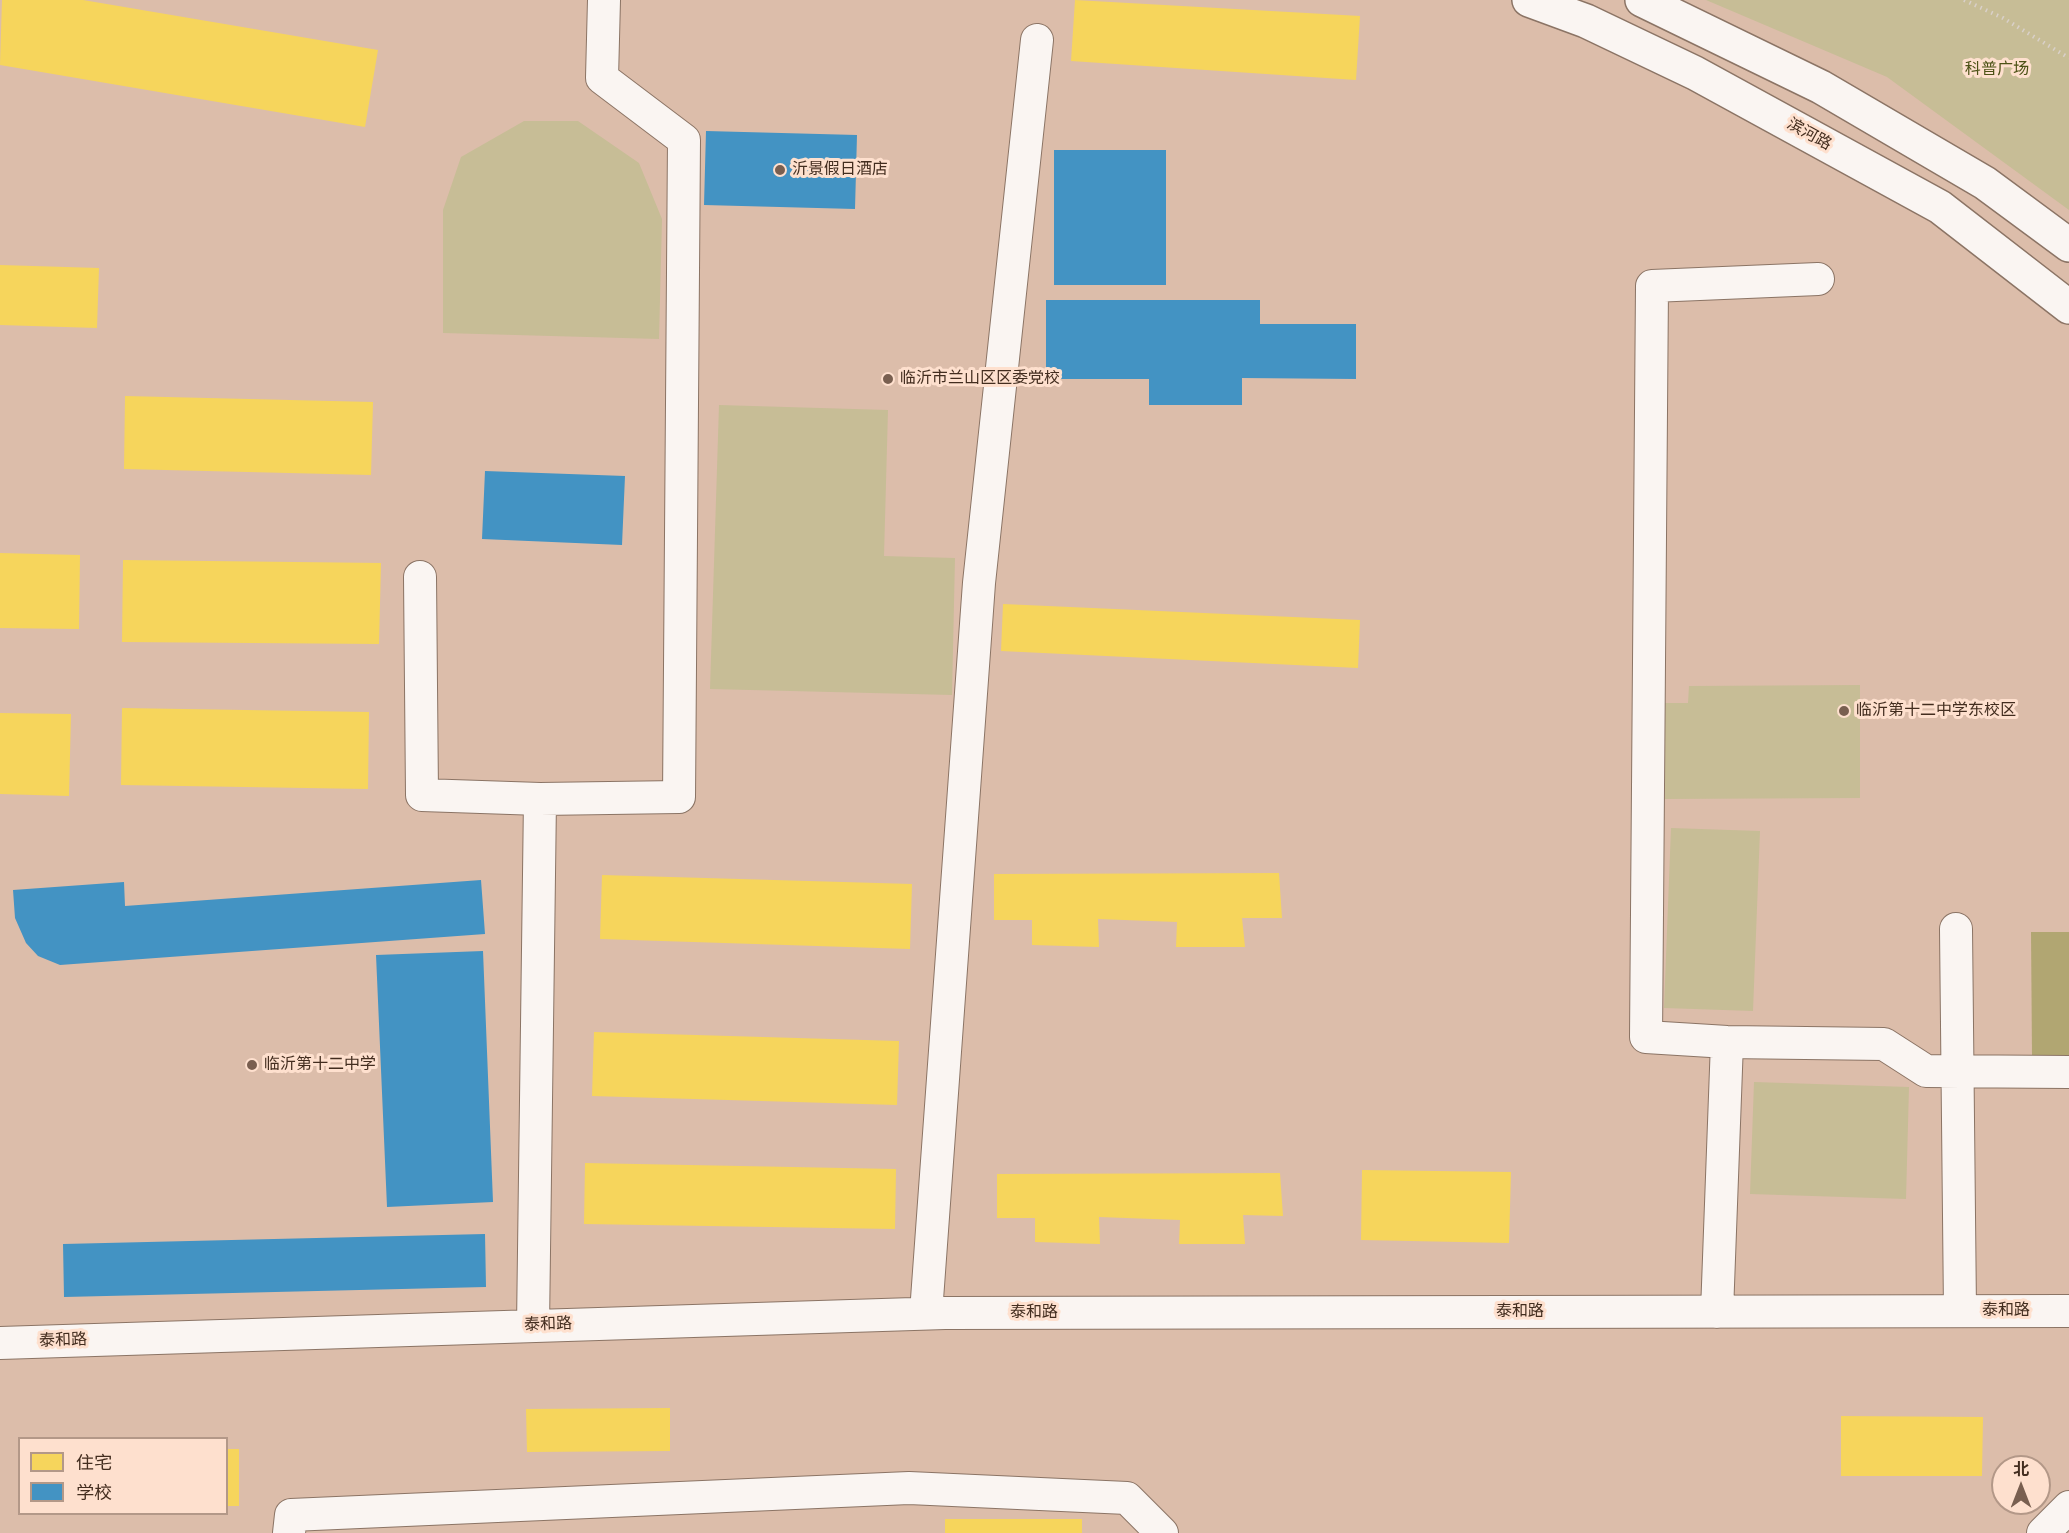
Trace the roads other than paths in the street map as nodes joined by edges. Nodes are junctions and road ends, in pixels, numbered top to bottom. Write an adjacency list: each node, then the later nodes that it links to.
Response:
1 (604, 0): 9 (street)
2 (1529, 0): 7 (main road, 滨河路)
3 (1642, 0): 5 (main road)
4 (1037, 40): 17 (street)
5 (2069, 245)
6 (1818, 279): 11 (street)
7 (2069, 307)
8 (420, 577): 9 (street)
9 (540, 799): 18 (street)
10 (1956, 929): 12 (street)
11 (1726, 1042): 12 (street); 16 (street)
12 (1956, 1071): 13 (street); 14 (street)
13 (2069, 1072)
14 (1960, 1311): 15 (street, 泰和路); 16 (street, 泰和路)
15 (2069, 1311)
16 (1717, 1312): 17 (street, 泰和路)
17 (926, 1314): 18 (street, 泰和路)
18 (533, 1326): 19 (street, 泰和路)
19 (0, 1342)
20 (2069, 1507): 23 (street)
21 (289, 1533): 22 (street)
22 (1162, 1533)
23 (2043, 1533)

